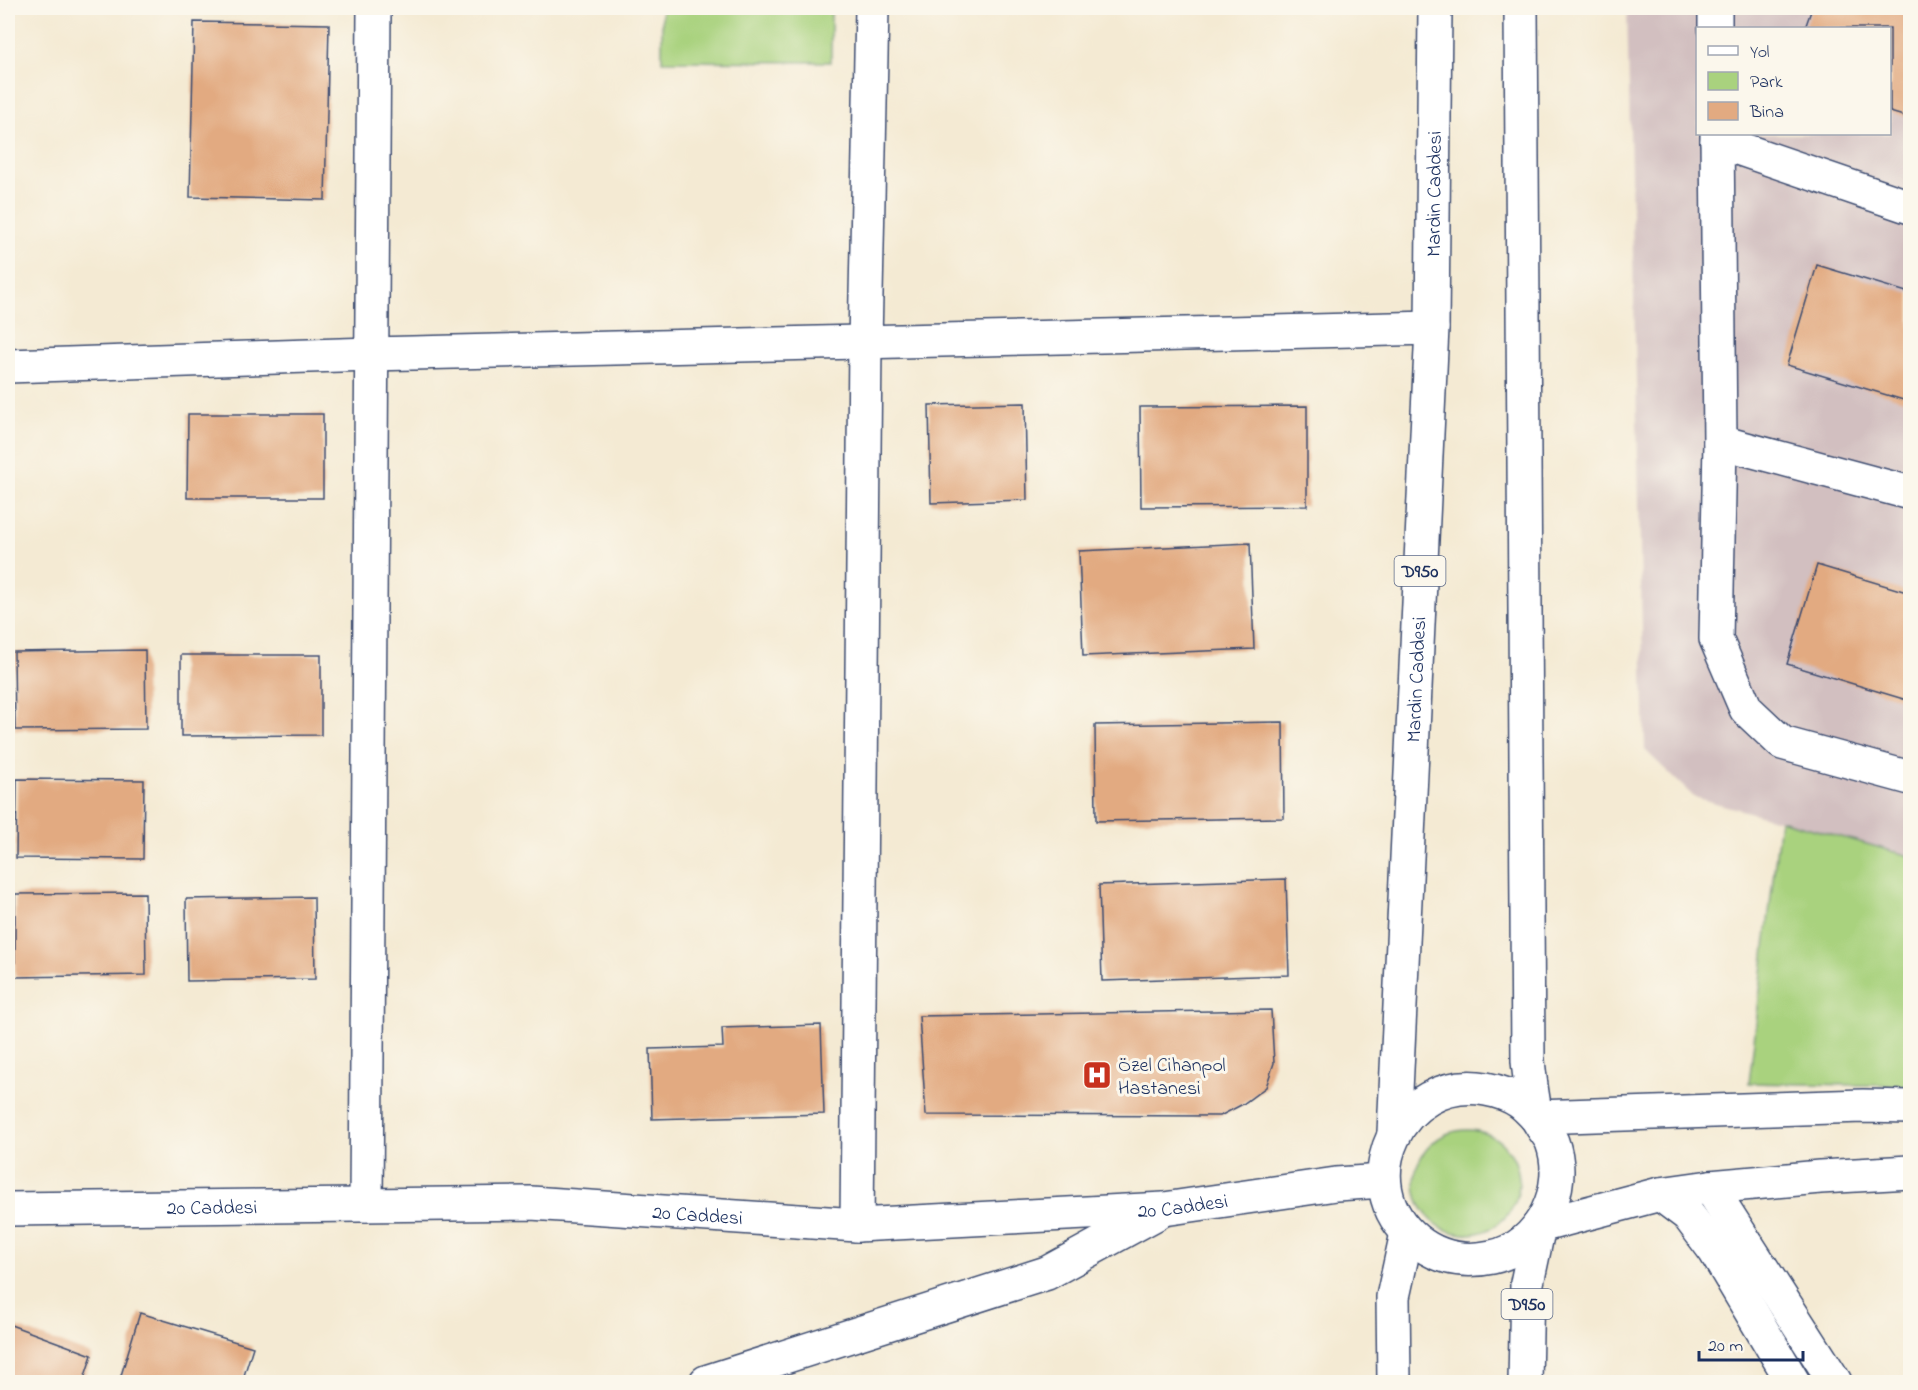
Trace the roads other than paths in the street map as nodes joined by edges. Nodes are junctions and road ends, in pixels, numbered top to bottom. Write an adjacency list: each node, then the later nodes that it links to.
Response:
1 (374, 8): 11 (main road)
2 (872, 8): 10 (main road)
3 (1435, 8): 9 (main road, Mardin Caddesi / D950)
4 (1521, 8): 17 (main road, Mardin Caddesi)
5 (1715, 8): 6 (main road)
6 (1715, 27)
7 (1717, 137): 8 (main road); 13 (main road)
8 (1911, 207)
9 (1432, 328): 10 (main road); 18 (main road, Mardin Caddesi / D950)
10 (865, 342): 11 (main road); 26 (main road)
11 (370, 354): 12 (main road); 23 (main road)
12 (8, 366)
13 (1720, 442): 14 (main road); 15 (main road)
14 (1911, 493)
15 (1911, 778)
16 (1911, 1107): 17 (main road)
17 (1536, 1117): 18 (main road, Mardin Caddesi); 27 (main road, Mardin Caddesi)
18 (1394, 1133): 20 (main road, Mardin Caddesi)
19 (1911, 1172): 21 (main road)
20 (1384, 1181): 25 (main road, 20 Caddesi); 28 (main road, Mardin Caddesi)
21 (1710, 1187): 22 (main road); 33 (main road)
22 (1660, 1194): 27 (main road); 32 (main road)
23 (366, 1205): 24 (main road, 20 Caddesi); 26 (main road, 20 Caddesi)
24 (8, 1209)
25 (1164, 1209): 26 (main road, 20 Caddesi); 29 (main road)
26 (857, 1225)
27 (1539, 1226): 28 (main road, Mardin Caddesi); 31 (main road, Mardin Caddesi / D950)
28 (1407, 1233): 30 (main road)
29 (706, 1383)
30 (1394, 1383)
31 (1525, 1383)
32 (1793, 1383)
33 (1835, 1383)

